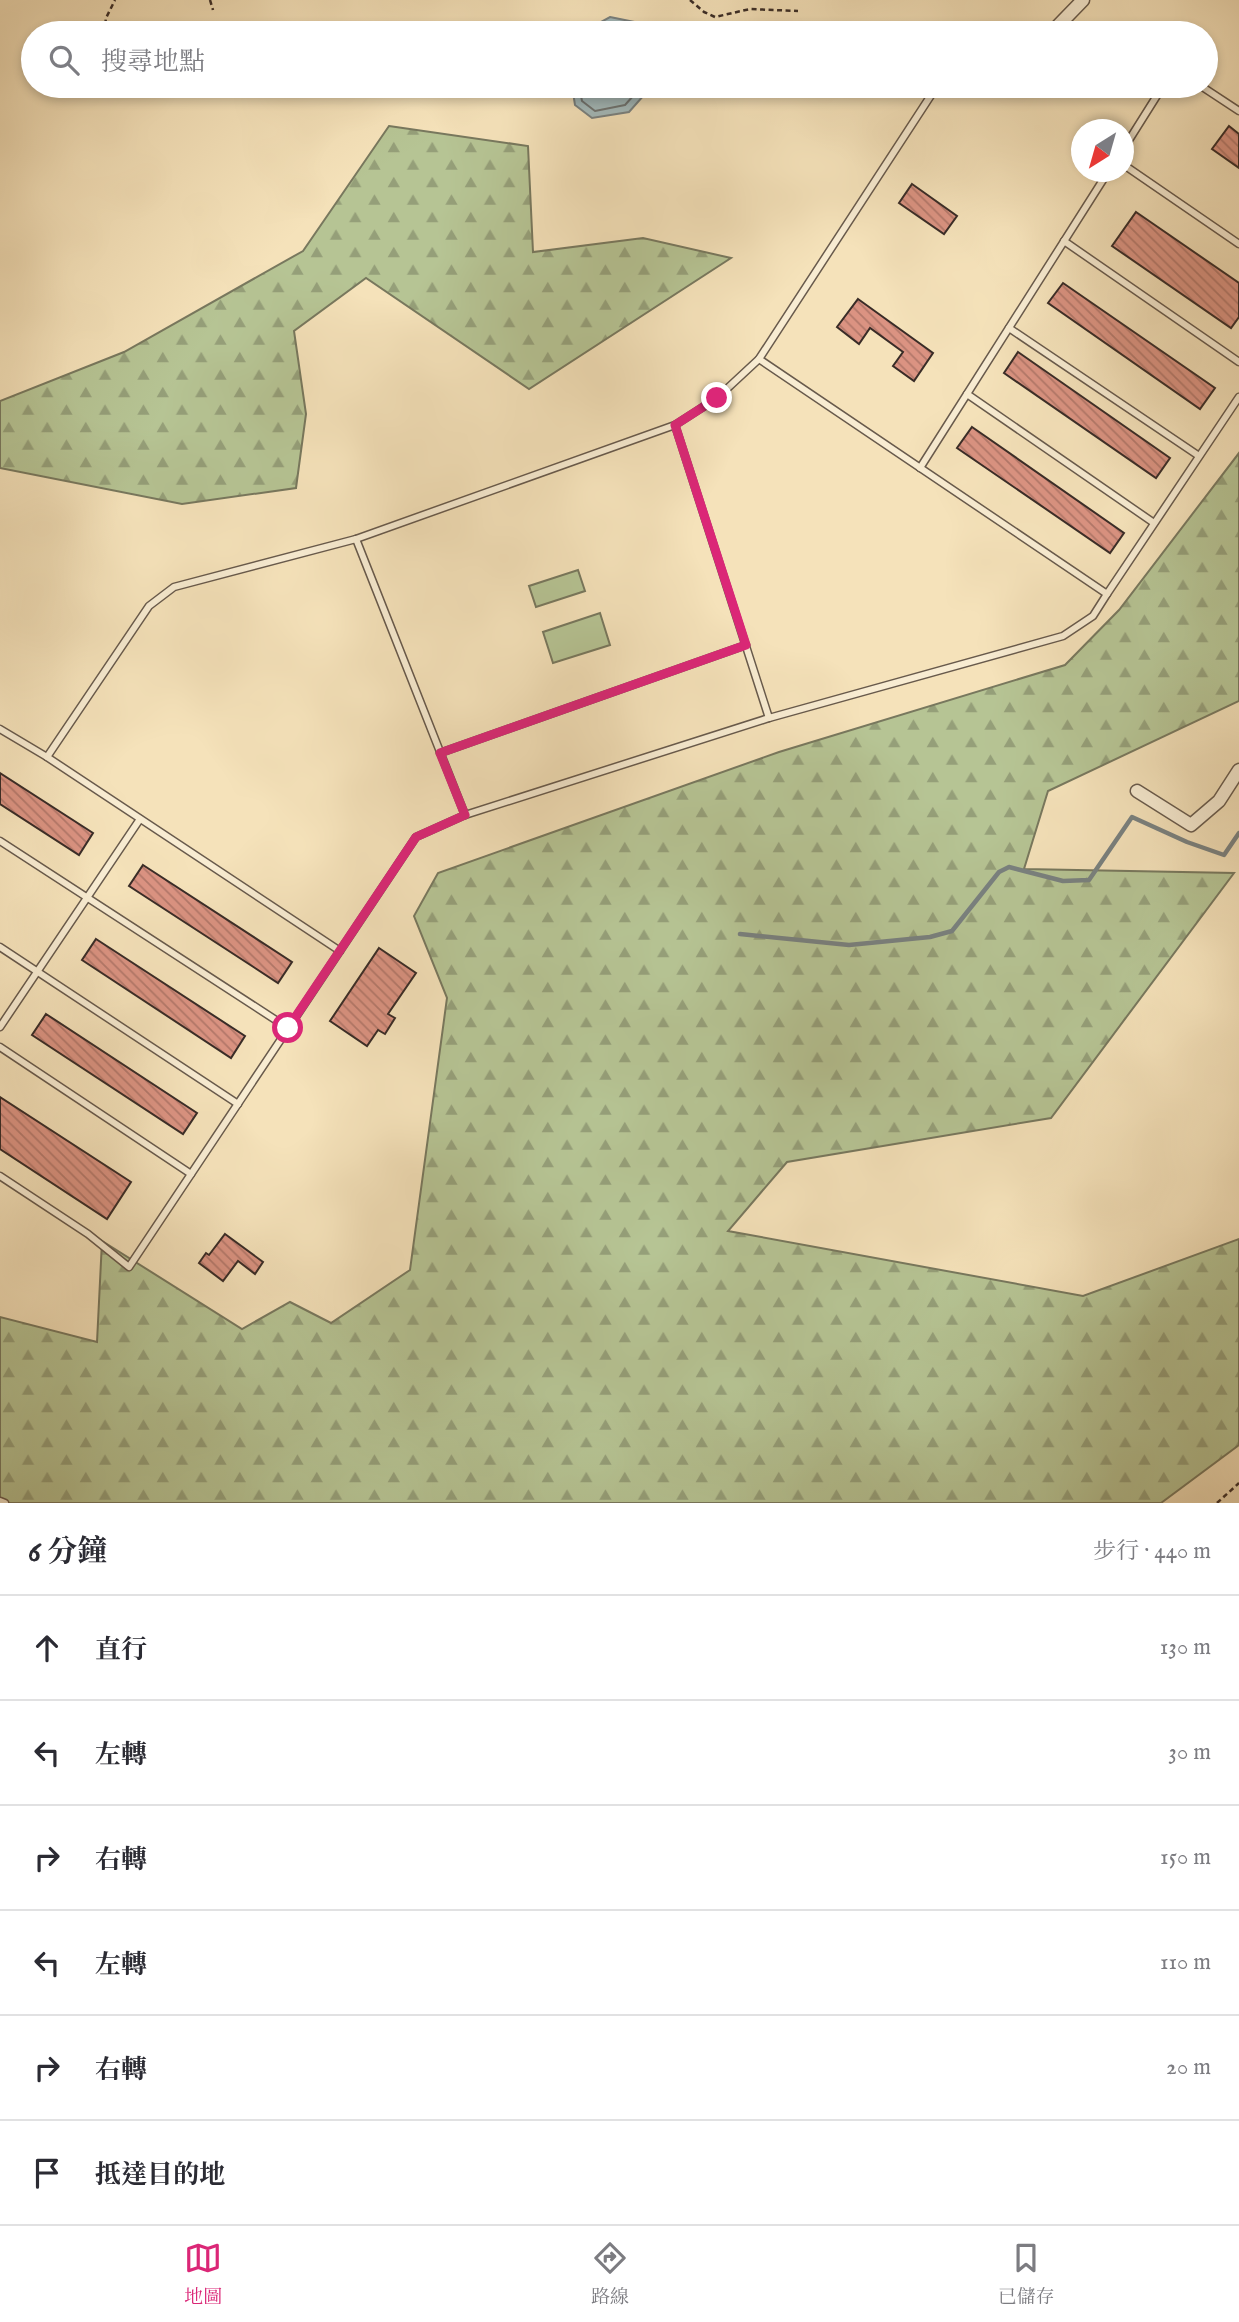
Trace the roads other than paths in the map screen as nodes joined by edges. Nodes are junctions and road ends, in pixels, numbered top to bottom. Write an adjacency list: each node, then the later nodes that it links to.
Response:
1 (1083, 0): 2 (street)
2 (1063, 21)
3 (929, 98): 13 (lane)
4 (1155, 98): 7 (lane)
5 (1218, 98): 6 (lane)
6 (1239, 111)
7 (1134, 132)
8 (1134, 172): 11 (lane)
9 (1102, 182): 10 (lane)
10 (1064, 241): 12 (lane); 14 (lane)
11 (1239, 244)
12 (1009, 328): 15 (lane); 18 (lane)
13 (759, 359): 17 (lane); 19 (lane)
14 (1239, 362)
15 (967, 394): 19 (lane); 20 (lane)
16 (1239, 397): 18 (lane)
17 (675, 425): 21 (lane); 23 (lane)
18 (1199, 456): 20 (lane)
19 (920, 468): 22 (lane)
20 (1154, 523): 22 (lane)
21 (356, 539): 26 (lane); 27 (lane)
22 (1107, 594): 24 (lane)
23 (746, 645): 24 (lane); 26 (lane)
24 (769, 718): 30 (lane)
25 (0, 729): 27 (lane)
26 (440, 753): 30 (lane)
27 (47, 757): 31 (lane)
28 (1239, 770): 29 (street)
29 (1137, 791)
30 (465, 815): 35 (lane)
31 (140, 818): 33 (lane); 35 (lane)
32 (0, 841): 33 (lane)
33 (87, 897): 36 (lane); 38 (lane)
34 (0, 947): 36 (lane)
35 (340, 951): 38 (lane)
36 (38, 973): 37 (lane); 40 (lane)
37 (0, 1027)
38 (288, 1028): 40 (lane)
39 (0, 1047): 41 (lane)
40 (238, 1104): 41 (lane)
41 (191, 1174): 42 (lane)
42 (0, 1176)
43 (0, 1500): 44 (lane)
44 (5, 1503)

